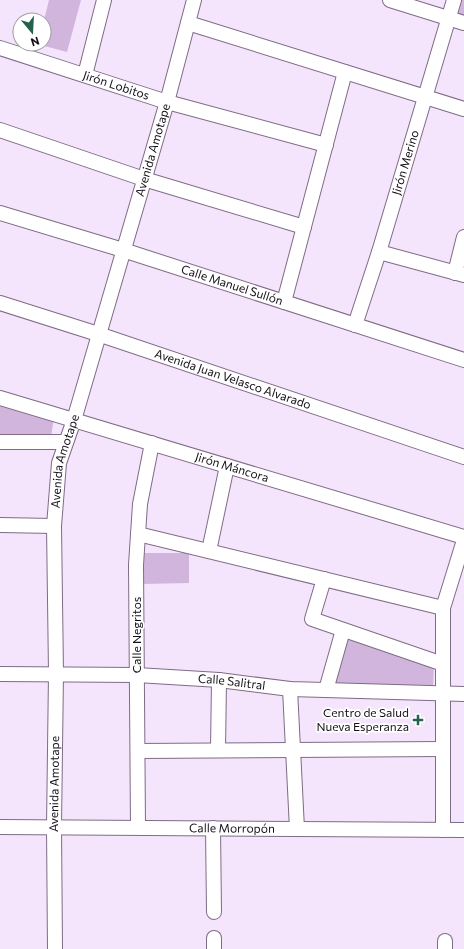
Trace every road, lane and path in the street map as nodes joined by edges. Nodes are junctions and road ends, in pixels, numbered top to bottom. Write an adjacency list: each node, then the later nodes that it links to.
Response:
1 (104, 0): 10 (street)
2 (194, 0): 7 (street, Avenida Amotape)
3 (390, 0): 5 (street)
4 (454, 0): 5 (street, Jirón Merino)
5 (449, 18): 6 (street); 11 (street, Jirón Merino)
6 (464, 23)
7 (188, 24): 9 (street); 12 (street, Avenida Amotape)
8 (0, 48): 10 (street, Jirón Lobitos)
9 (345, 72): 11 (street); 15 (street)
10 (85, 75): 12 (street, Jirón Lobitos)
11 (425, 97): 13 (street); 21 (street, Jirón Merino)
12 (167, 102): 15 (street, Jirón Lobitos); 16 (street, Avenida Amotape)
13 (464, 109)
14 (0, 130): 16 (street)
15 (326, 145): 18 (street)
16 (144, 178): 18 (street); 20 (street, Avenida Amotape)
17 (0, 213): 20 (street, Calle Manuel Sullón)
18 (304, 227): 23 (street)
19 (464, 237): 22 (street)
20 (123, 250): 23 (street, Calle Manuel Sullón); 26 (street, Avenida Amotape)
21 (379, 252): 22 (street); 25 (street, Jirón Merino)
22 (459, 274)
23 (284, 302): 25 (street, Calle Manuel Sullón)
24 (0, 304): 26 (street, Avenida Juan Velasco Alvarado)
25 (355, 325): 27 (street, Calle Manuel Sullón)
26 (98, 334): 29 (street, Avenida Amotape); 33 (street, Avenida Juan Velasco Alvarado)
27 (464, 360)
28 (0, 398): 29 (street, Jirón Máncora)
29 (74, 420): 31 (street, Avenida Amotape); 32 (street, Jirón Máncora)
30 (0, 442): 31 (street)
31 (65, 442): 36 (street, Avenida Amotape)
32 (152, 443): 34 (street, Jirón Máncora); 37 (street, Calle Negritos)
33 (464, 457)
34 (227, 466): 38 (street, Jirón Máncora); 39 (street)
35 (0, 525): 36 (street)
36 (54, 526): 44 (street, Avenida Amotape)
37 (138, 534): 39 (street); 46 (street, Calle Negritos)
38 (464, 538): 41 (street)
39 (209, 551): 40 (street)
40 (324, 579): 41 (street); 42 (street)
41 (443, 608): 43 (street)
42 (343, 630): 43 (street); 49 (street)
43 (443, 664): 50 (street)
44 (56, 673): 45 (street, Calle Salitral); 46 (street, Calle Salitral); 57 (street, Avenida Amotape)
45 (0, 674)
46 (137, 675): 47 (street, Calle Salitral); 55 (street, Calle Negritos)
47 (219, 680): 48 (street, Calle Salitral); 53 (street)
48 (290, 690): 49 (street, Calle Salitral); 54 (street)
49 (326, 690): 50 (street, Calle Salitral)
50 (443, 694): 51 (street, Calle Salitral); 52 (street)
51 (464, 694)
52 (443, 749): 54 (street); 61 (street)
53 (218, 750): 54 (street); 55 (street)
54 (292, 750): 60 (street)
55 (138, 751): 58 (street, Calle Negritos)
56 (0, 827): 57 (street, Calle Morropón)
57 (54, 827): 58 (street, Calle Morropón); 64 (street, Avenida Amotape)
58 (138, 827): 59 (street, Calle Morropón)
59 (213, 828): 60 (street, Calle Morropón); 63 (street)
60 (297, 829): 61 (street, Calle Morropón)
61 (443, 830): 62 (street, Calle Morropón)
62 (464, 830)
63 (214, 912)
64 (55, 944)

